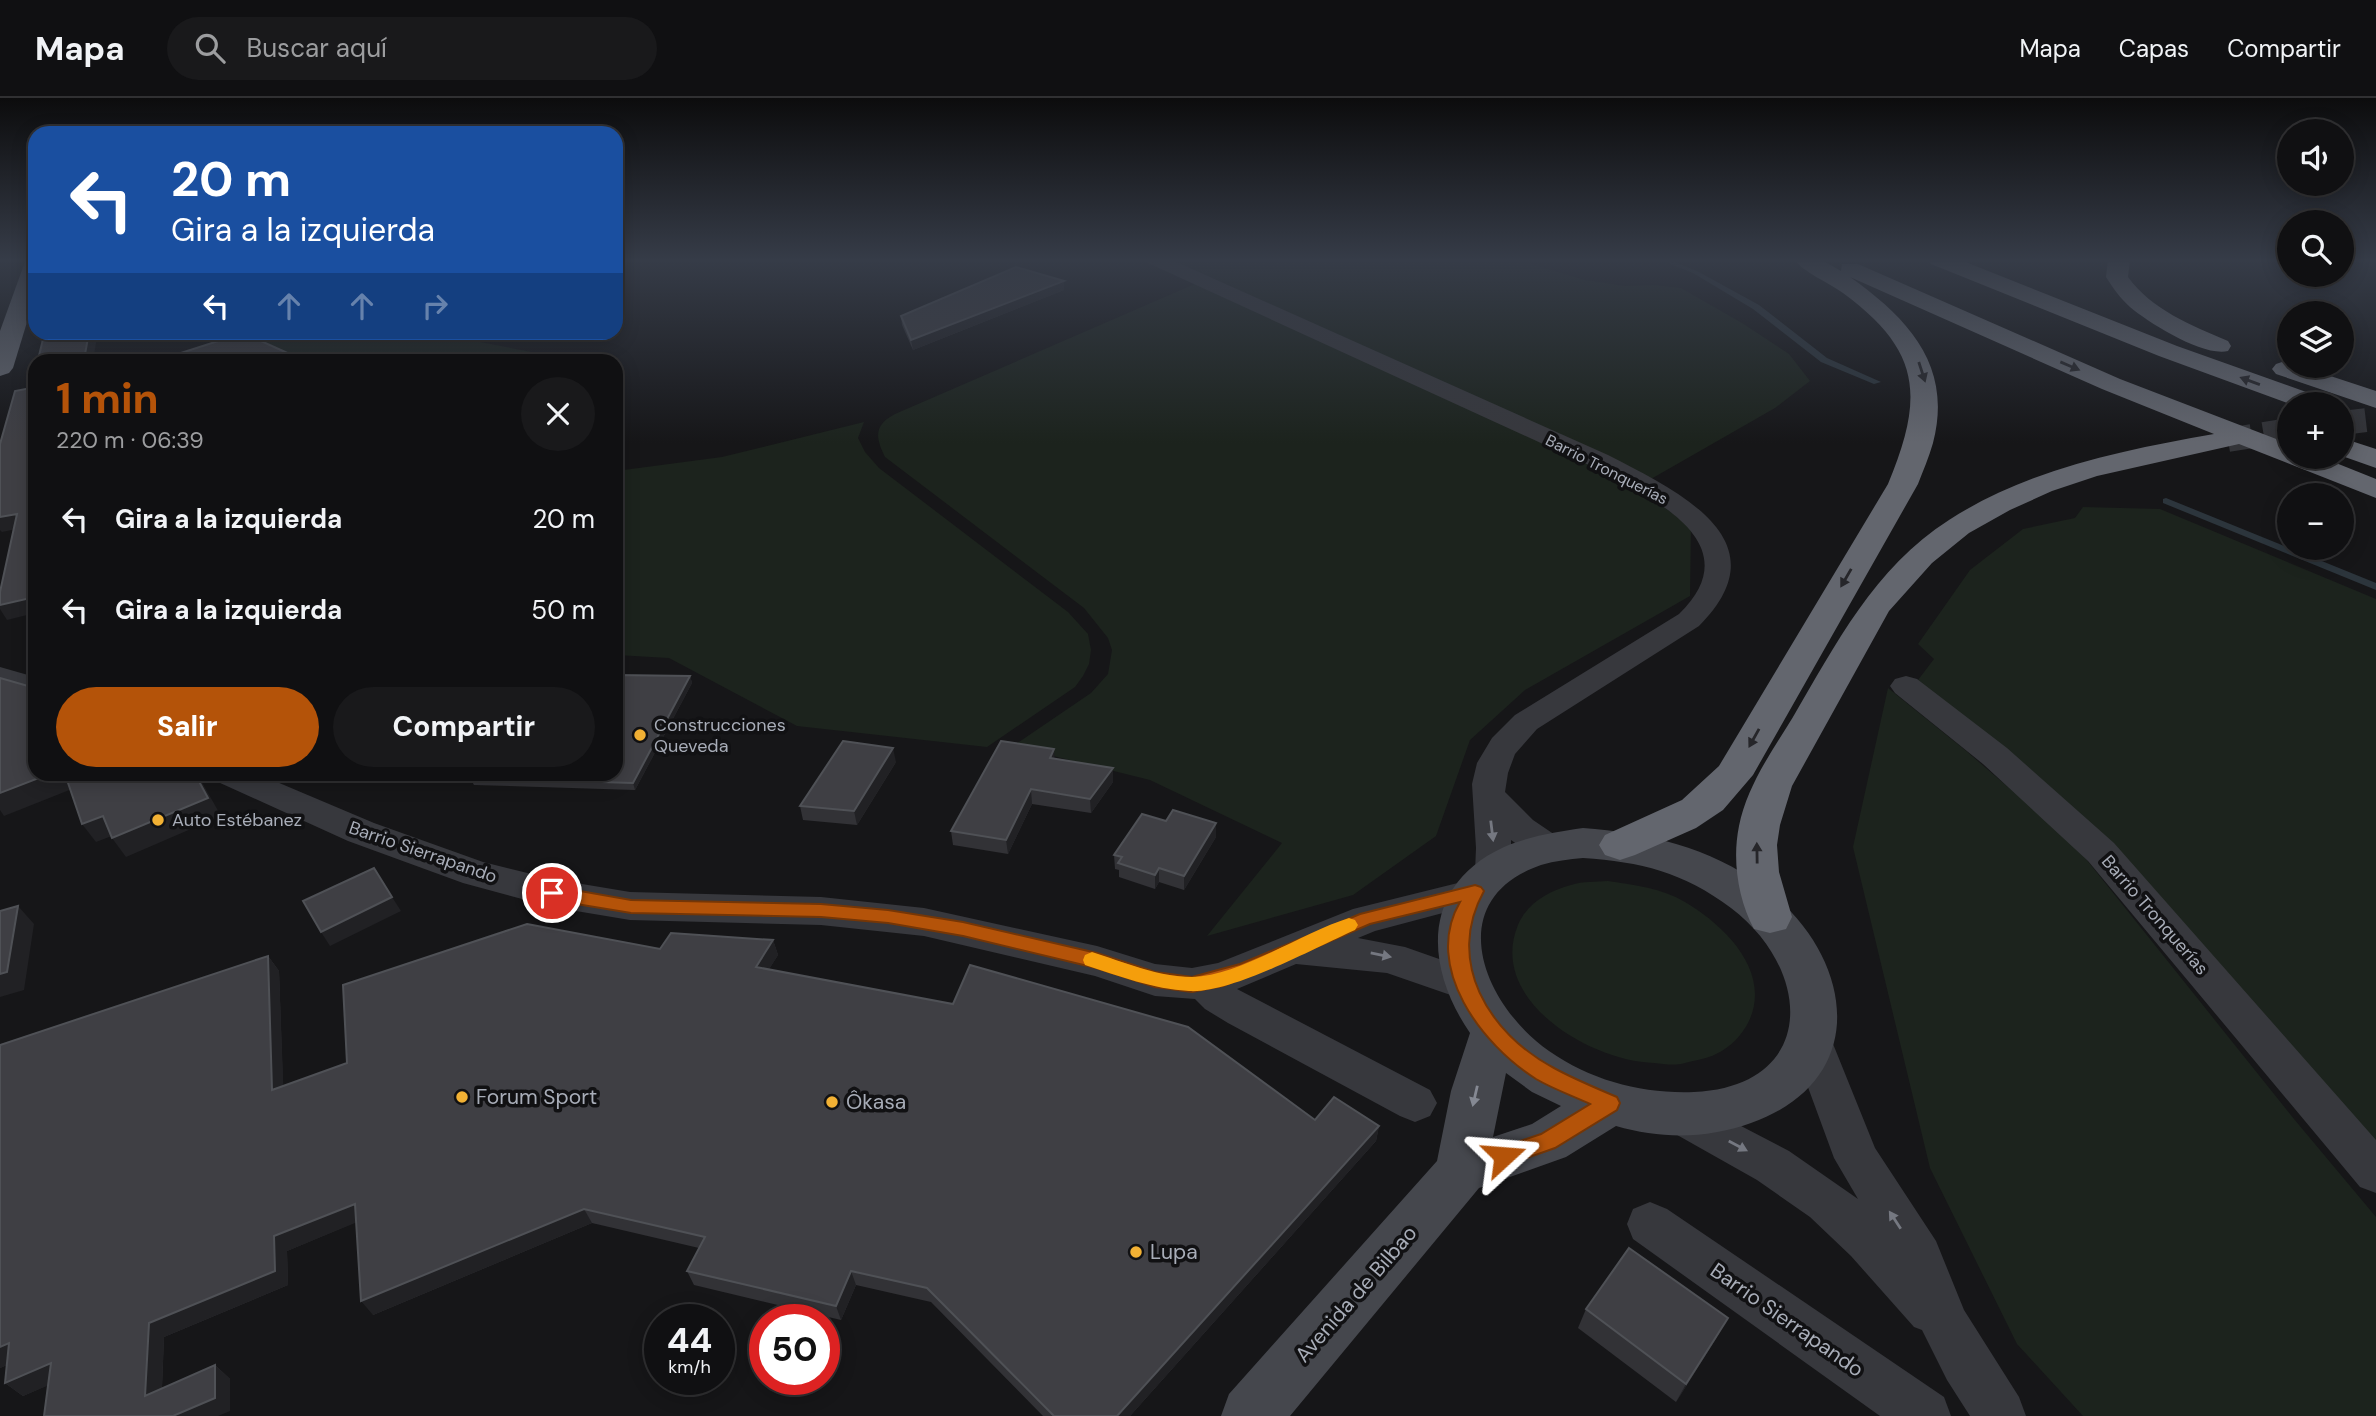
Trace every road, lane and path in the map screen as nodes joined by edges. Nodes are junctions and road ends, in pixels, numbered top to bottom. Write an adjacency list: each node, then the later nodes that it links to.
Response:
1 (16, 321): 9 (highway)
2 (1291, 321): 25 (street, Barrio Tronquerías)
3 (1886, 321): 27 (highway, one-way to 27)
4 (1966, 321): 15 (highway, one-way to 15)
5 (2023, 321): 8 (highway)
6 (2092, 321): 10 (highway, one-way to 6)
7 (2167, 321): 11 (highway)
8 (2095, 351)
9 (0, 368)
10 (2281, 392)
11 (2376, 400)
12 (2354, 418): 13 (highway)
13 (2376, 426)
14 (2228, 440): 24 (highway)
15 (2277, 449)
16 (2354, 451): 17 (highway)
17 (2376, 459)
18 (2326, 469): 19 (highway)
19 (2376, 489)
20 (0, 676): 21 (street)
21 (28, 686)
22 (1906, 686): 39 (street, Barrio Tronquerías)
23 (245, 781): 31 (street, Barrio Sierrapando)
24 (1770, 789): 27 (highway); 29 (highway, one-way to 24)
25 (1488, 794): 26 (street); 28 (street, Barrio Tronquerías, one-way to 28)
26 (1548, 848): 27 (main road); 28 (main road)
27 (1641, 849): 29 (main road)
28 (1484, 882): 30 (street, Barrio Sierrapando); 32 (main road)
29 (1770, 917): 34 (main road)
30 (1289, 952): 31 (street, Barrio Sierrapando); 32 (street, one-way to 32)
31 (1203, 982): 35 (street)
32 (1465, 984): 33 (main road)
33 (1494, 1031): 36 (main road); 38 (main road, one-way to 38)
34 (1812, 1041): 37 (main road); 41 (street, one-way to 34)
35 (1415, 1103)
36 (1610, 1103): 37 (main road); 38 (main road)
37 (1678, 1114): 41 (street, one-way to 41)
38 (1461, 1171): 42 (main road, Avenida de Bilbao)
39 (2376, 1173)
40 (1650, 1224): 43 (street, Barrio Sierrapando)
41 (1945, 1325): 44 (street)
42 (1251, 1416)
43 (1925, 1416)
44 (2000, 1416)

